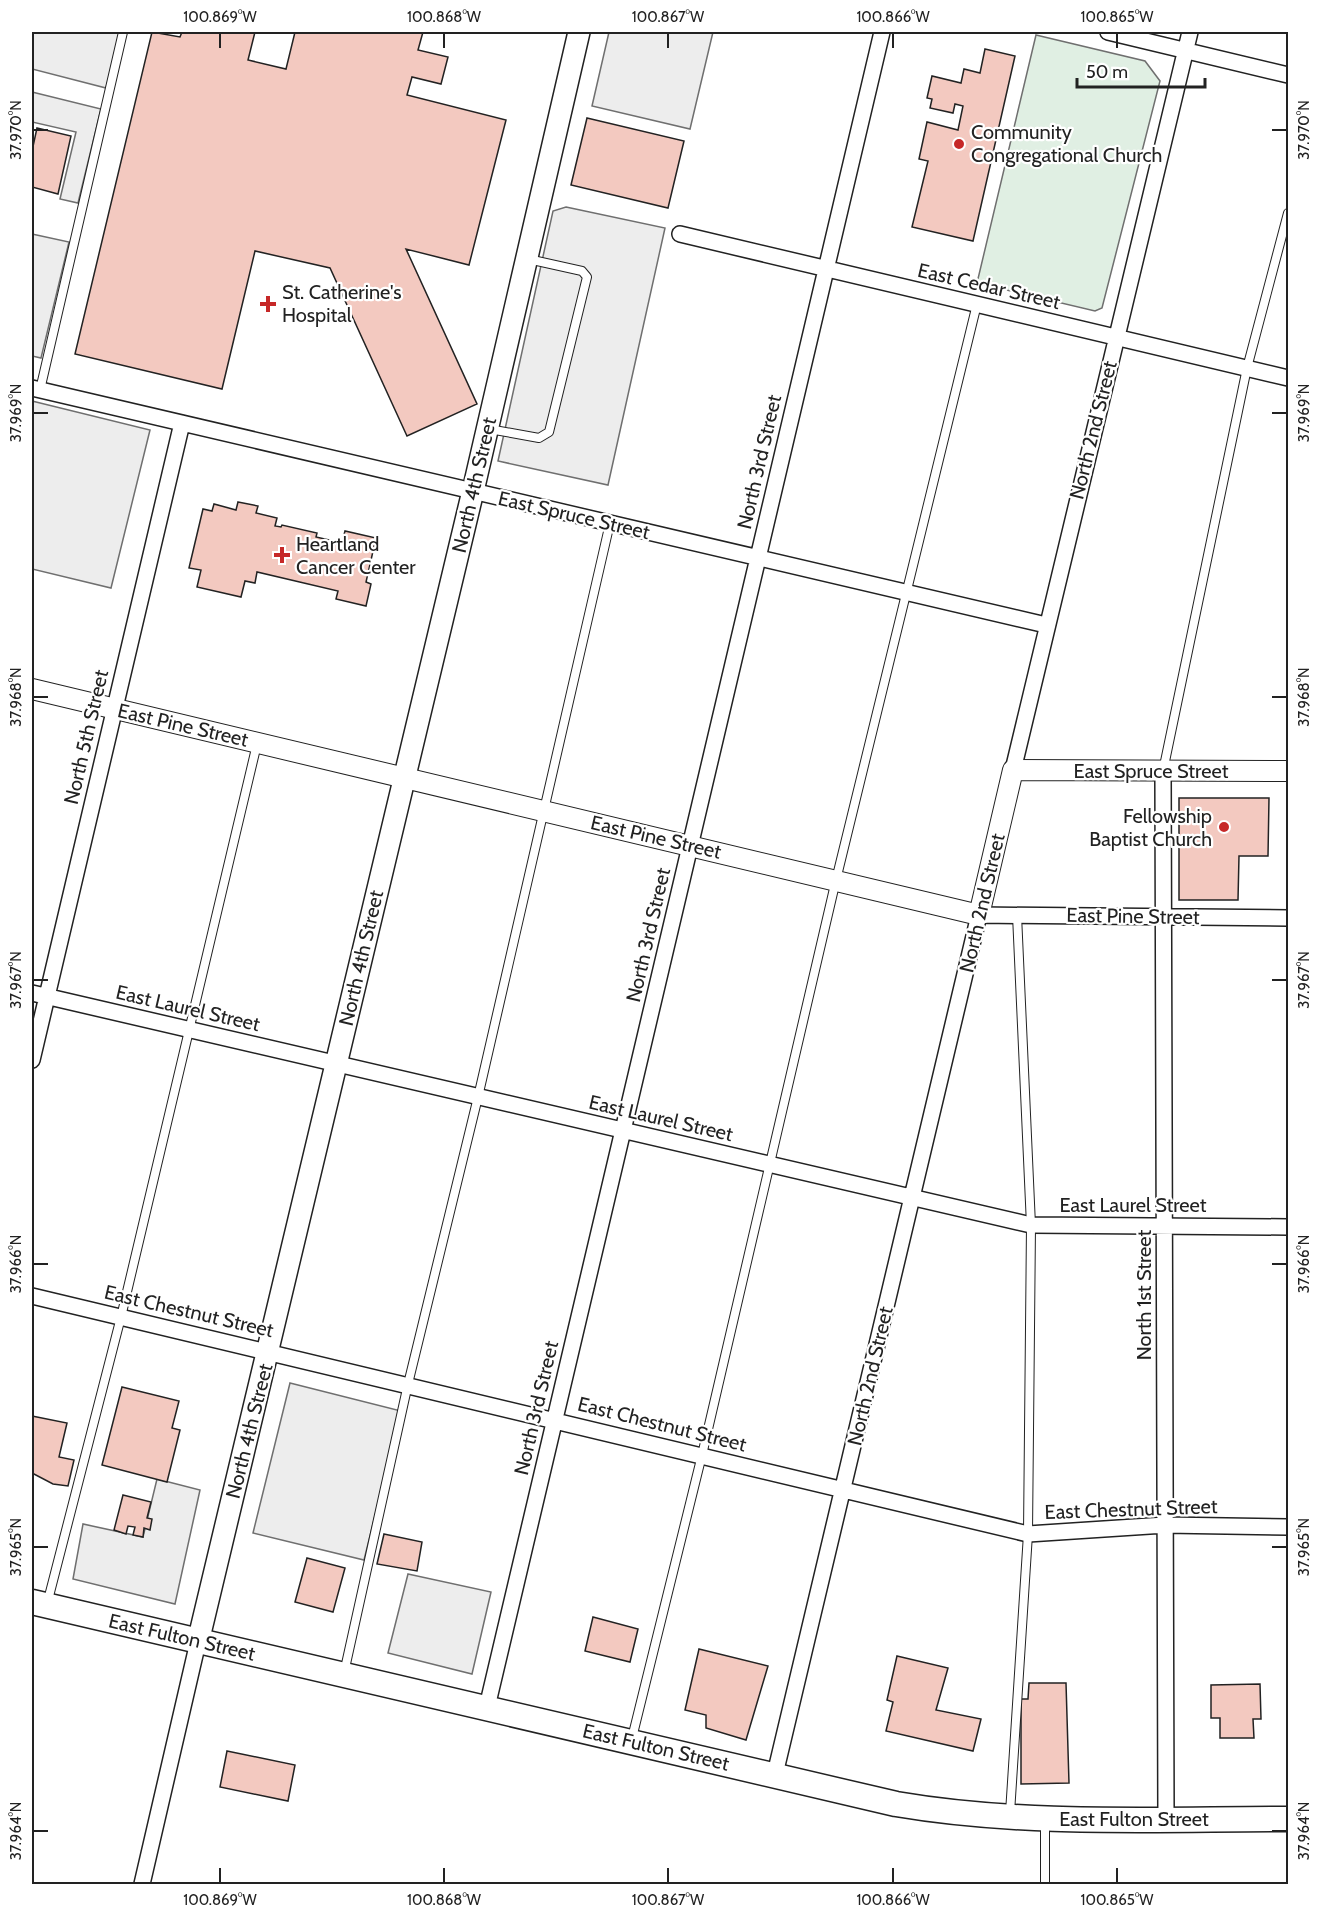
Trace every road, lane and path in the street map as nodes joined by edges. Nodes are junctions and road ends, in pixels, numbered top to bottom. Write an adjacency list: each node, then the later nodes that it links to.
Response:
1 (123, 32): 16 (lane)
2 (579, 32): 10 (main road, North 4th Street)
3 (882, 32): 11 (street, North 3rd Street)
4 (1108, 32): 6 (street)
5 (1190, 32): 6 (street, North 2nd Street)
6 (1185, 50): 7 (street); 13 (street, North 2nd Street)
7 (1288, 75)
8 (1288, 213): 14 (lane)
9 (680, 234): 11 (street, East Cedar Street)
10 (527, 259): 18 (main road, North 4th Street); 18 (lane)
11 (826, 269): 12 (street, East Cedar Street); 21 (street, North 3rd Street)
12 (976, 304): 13 (street, East Cedar Street); 22 (lane)
13 (1115, 337): 14 (street, East Cedar Street); 23 (street, North 2nd Street)
14 (1247, 368): 15 (street, East Cedar Street); 28 (lane)
15 (1288, 378)
16 (36, 389): 17 (street, East Spruce Street)
17 (183, 423): 19 (street, East Spruce Street); 25 (street, North 5th Street)
18 (487, 429): 19 (main road, North 4th Street)
19 (473, 491): 20 (street, East Spruce Street); 30 (main road, North 4th Street)
20 (610, 523): 21 (street, East Spruce Street); 31 (lane)
21 (758, 557): 22 (street, East Spruce Street); 32 (street, North 3rd Street)
22 (906, 592): 23 (street, East Spruce Street); 33 (lane)
23 (1046, 625): 27 (street, North 2nd Street)
24 (32, 689): 25 (street, East Pine Street)
25 (114, 708): 26 (street, East Pine Street); 38 (street, North 5th Street)
26 (258, 742): 30 (street, East Pine Street); 39 (lane)
27 (1013, 770): 28 (street, East Spruce Street); 34 (street, North 2nd Street)
28 (1163, 771): 29 (street, East Spruce Street); 36 (street, North 1st Street)
29 (1288, 771)
30 (404, 777): 31 (street, East Pine Street); 41 (main road, North 4th Street)
31 (543, 810): 32 (street, East Pine Street); 42 (lane)
32 (690, 845): 33 (street, East Pine Street); 43 (street, North 3rd Street)
33 (836, 880): 34 (street, East Pine Street); 44 (lane)
34 (980, 915): 35 (street, East Pine Street); 45 (street, North 2nd Street)
35 (1017, 915): 36 (street, East Pine Street); 46 (lane)
36 (1164, 916): 37 (street, East Pine Street); 47 (street, North 1st Street)
37 (1288, 918)
38 (39, 995): 39 (street, East Laurel Street); 40 (street, North 5th Street)
39 (189, 1030): 41 (street, East Laurel Street); 50 (lane)
40 (32, 1060)
41 (336, 1064): 42 (street, East Laurel Street); 51 (main road, North 4th Street)
42 (478, 1097): 43 (street, East Laurel Street); 52 (lane)
43 (623, 1131): 44 (street, East Laurel Street); 53 (street, North 3rd Street)
44 (771, 1165): 45 (street, East Laurel Street); 54 (lane)
45 (911, 1197): 46 (street, East Laurel Street); 55 (street, North 2nd Street)
46 (1031, 1225): 47 (street, East Laurel Street); 58 (lane)
47 (1165, 1226): 48 (street, East Laurel Street); 56 (street, North 1st Street)
48 (1288, 1227)
49 (32, 1296): 50 (street, East Chestnut Street)
50 (121, 1317): 51 (street, East Chestnut Street); 59 (lane)
51 (268, 1352): 52 (street, East Chestnut Street); 60 (main road, North 4th Street)
52 (408, 1384): 53 (street, East Chestnut Street); 61 (lane)
53 (555, 1419): 54 (street, East Chestnut Street); 62 (street, North 3rd Street)
54 (702, 1455): 55 (street, East Chestnut Street); 63 (lane)
55 (844, 1490): 58 (street, East Chestnut Street); 64 (street, North 2nd Street)
56 (1165, 1525): 57 (street, East Chestnut Street); 58 (street, East Chestnut Street); 67 (street, North 1st Street)
57 (1288, 1527)
58 (1028, 1534): 65 (lane)
59 (39, 1603): 60 (main road, East Fulton Street)
60 (198, 1642): 61 (main road, East Fulton Street); 69 (street, North 4th Street)
61 (344, 1675): 62 (main road, East Fulton Street)
62 (487, 1707): 63 (main road, East Fulton Street)
63 (631, 1741): 64 (main road, East Fulton Street)
64 (775, 1774): 65 (main road, East Fulton Street)
65 (1010, 1816): 66 (main road, East Fulton Street)
66 (1045, 1818): 67 (main road, East Fulton Street); 70 (lane)
67 (1166, 1819): 68 (main road, East Fulton Street)
68 (1288, 1819)
69 (142, 1884)
70 (1045, 1884)

